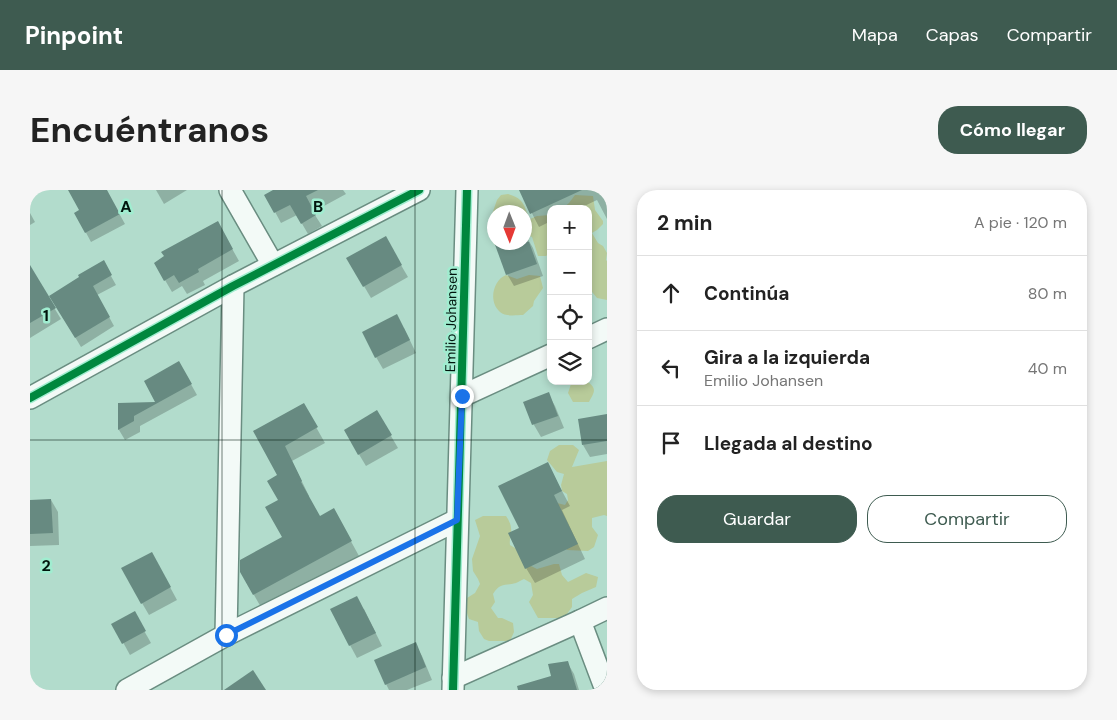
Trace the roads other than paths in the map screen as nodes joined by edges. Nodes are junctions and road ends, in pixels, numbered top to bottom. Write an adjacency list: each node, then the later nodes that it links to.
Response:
1 (230, 190): 4 (street)
2 (419, 190): 4 (street)
3 (467, 190): 9 (street, Emilio Johansen)
4 (273, 265): 5 (street)
5 (233, 286): 10 (street); 14 (street)
6 (607, 329): 7 (street)
7 (592, 336)
8 (547, 357): 9 (street)
9 (462, 396): 11 (street, Emilio Johansen)
10 (30, 398)
11 (457, 520): 14 (street); 15 (street, Emilio Johansen)
12 (607, 608): 13 (street)
13 (580, 621): 15 (street); 17 (street)
14 (226, 635): 16 (street)
15 (453, 684)
16 (127, 690)
17 (606, 690)

